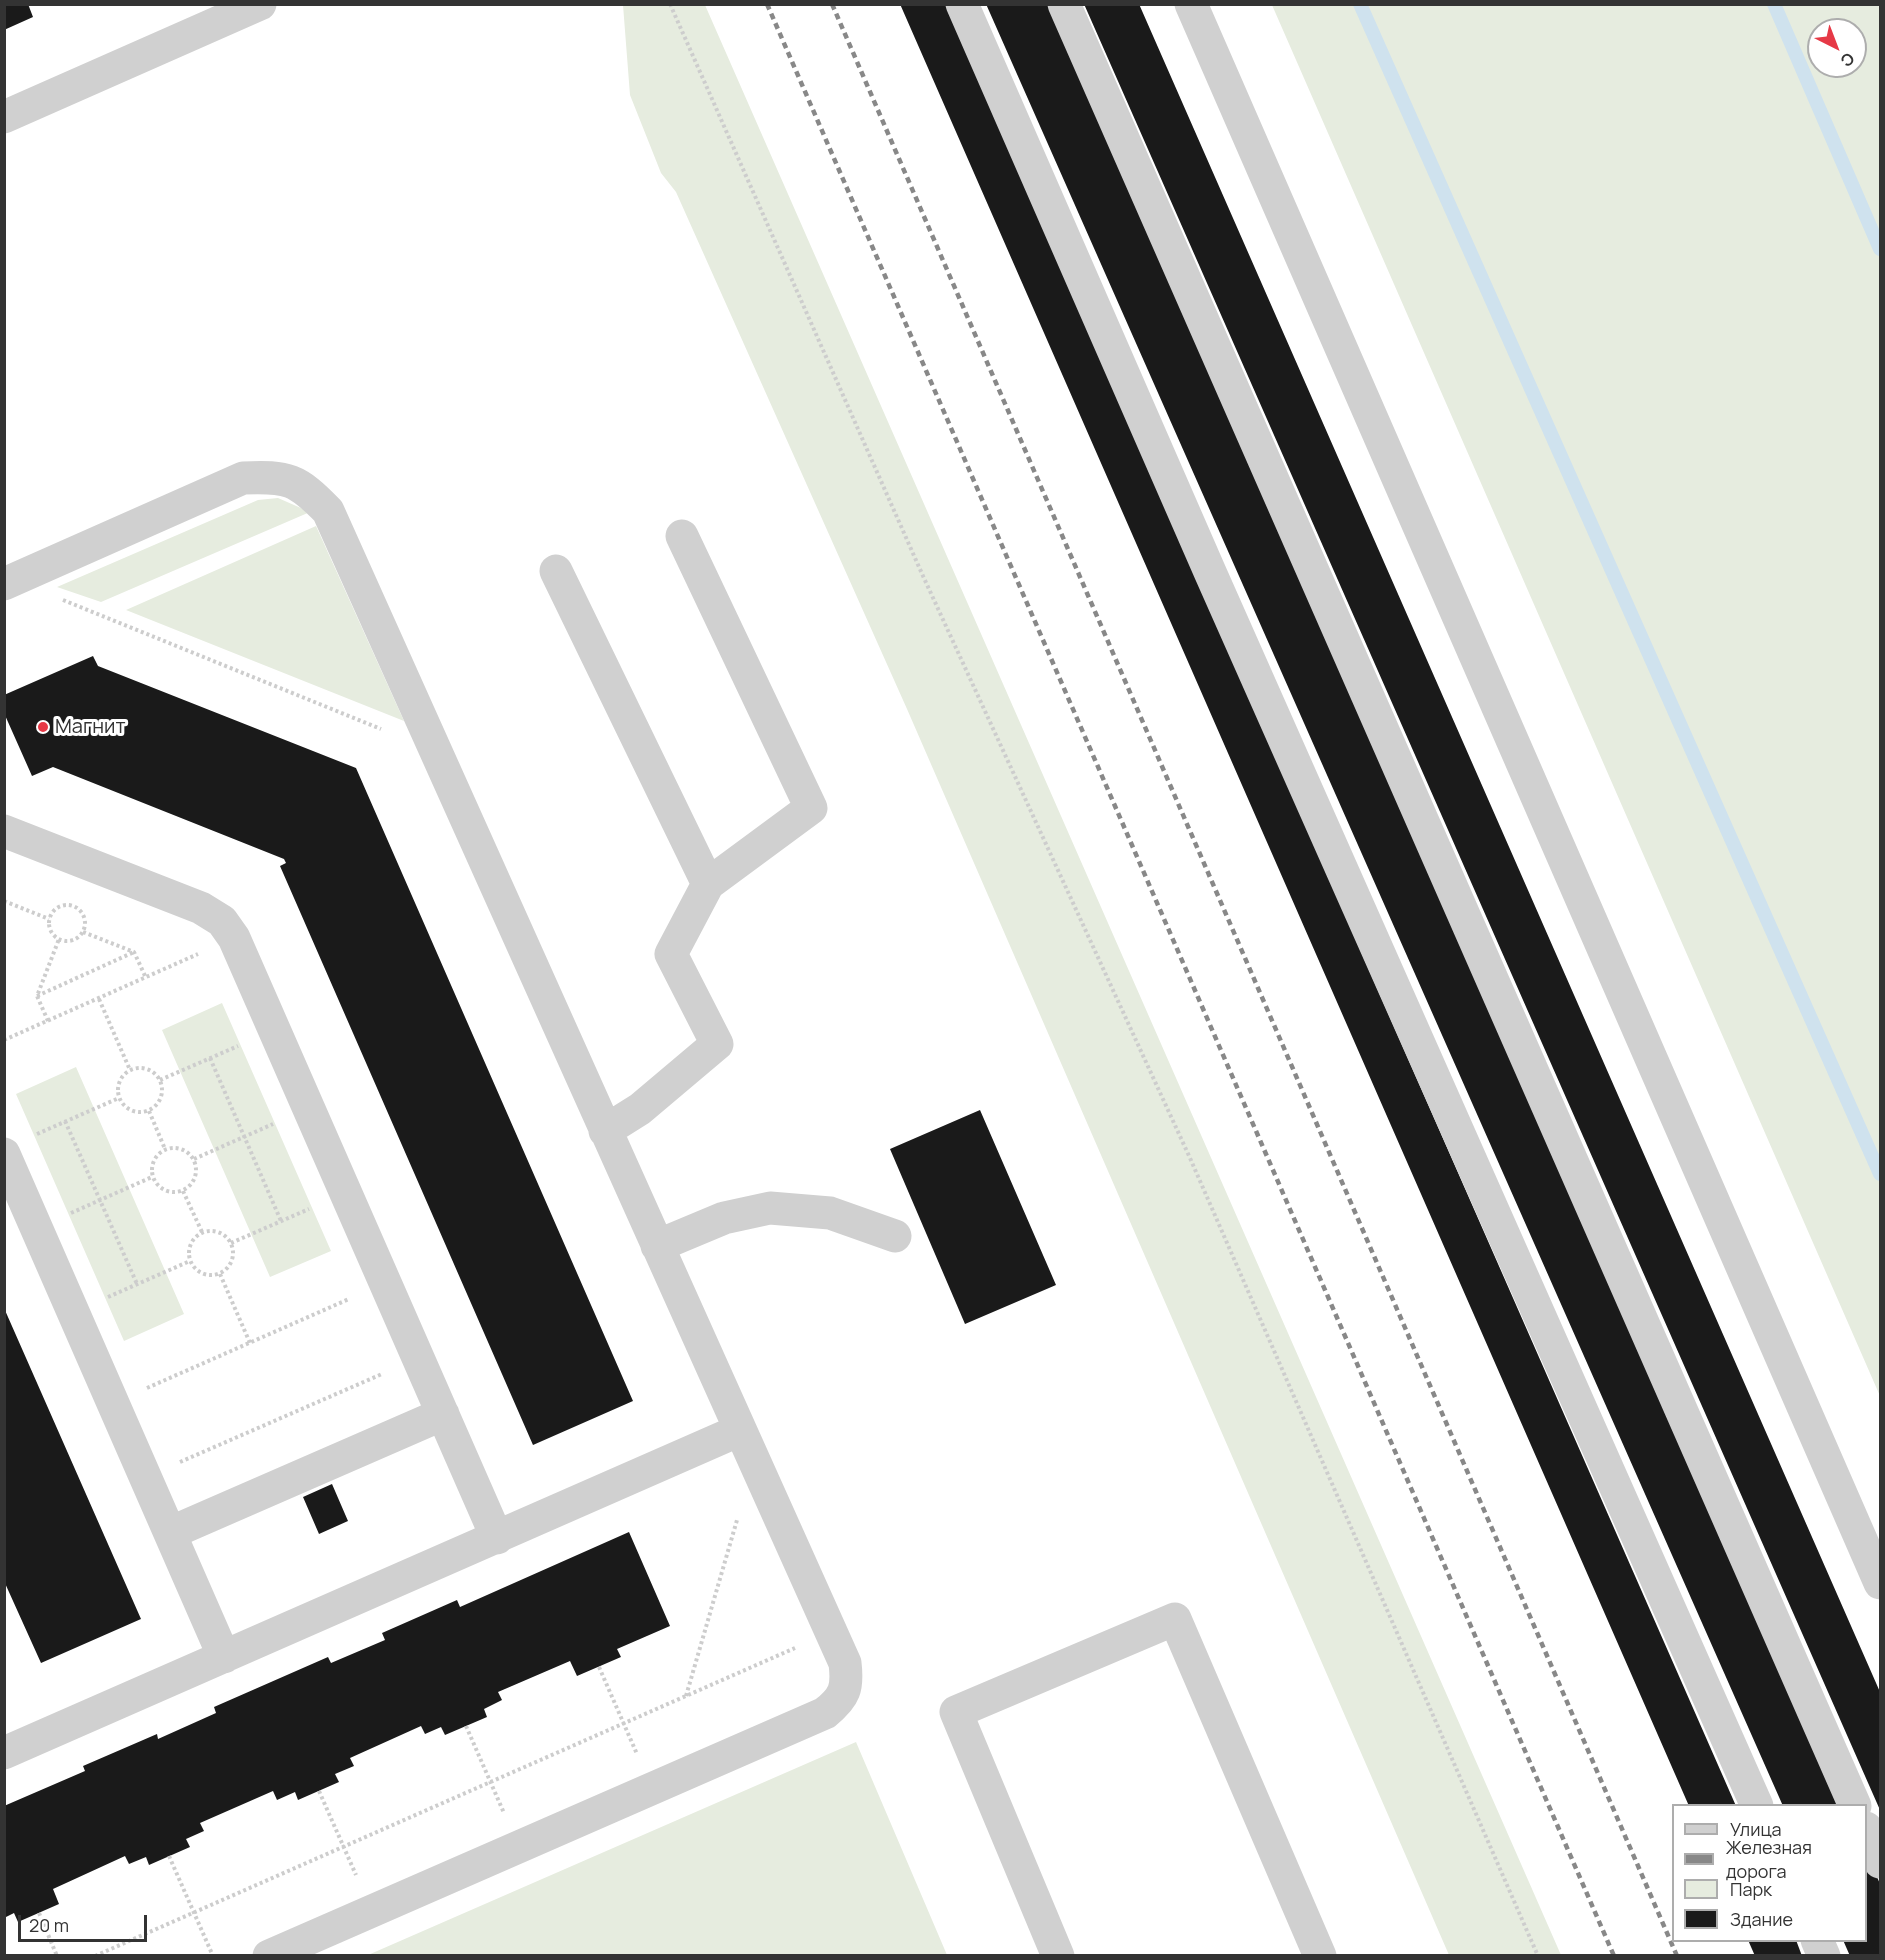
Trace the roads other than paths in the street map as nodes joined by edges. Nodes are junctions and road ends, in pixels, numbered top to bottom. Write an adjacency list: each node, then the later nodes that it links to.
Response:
1 (260, 4): 5 (street)
2 (962, 4): 22 (street)
3 (1064, 4): 23 (street)
4 (1191, 4): 19 (street)
5 (4, 117)
6 (682, 536): 10 (street)
7 (556, 571): 10 (street)
8 (9, 583): 11 (street)
9 (4, 831): 15 (street)
10 (708, 884): 11 (street)
11 (605, 1131): 14 (street)
12 (4, 1154): 17 (street)
13 (895, 1236): 14 (street)
14 (657, 1246): 16 (street)
15 (442, 1414): 17 (street); 18 (street)
16 (740, 1431): 18 (street); 27 (street)
17 (170, 1533): 20 (street)
18 (497, 1538): 20 (street)
19 (1881, 1583)
20 (225, 1657): 21 (street)
21 (4, 1754)
22 (1756, 1804)
23 (1854, 1804)
24 (1867, 1830): 25 (street)
25 (1881, 1862)
26 (1817, 1942): 30 (street)
27 (269, 1956)
28 (1058, 1956): 29 (street)
29 (1320, 1956)
30 (1824, 1956)

